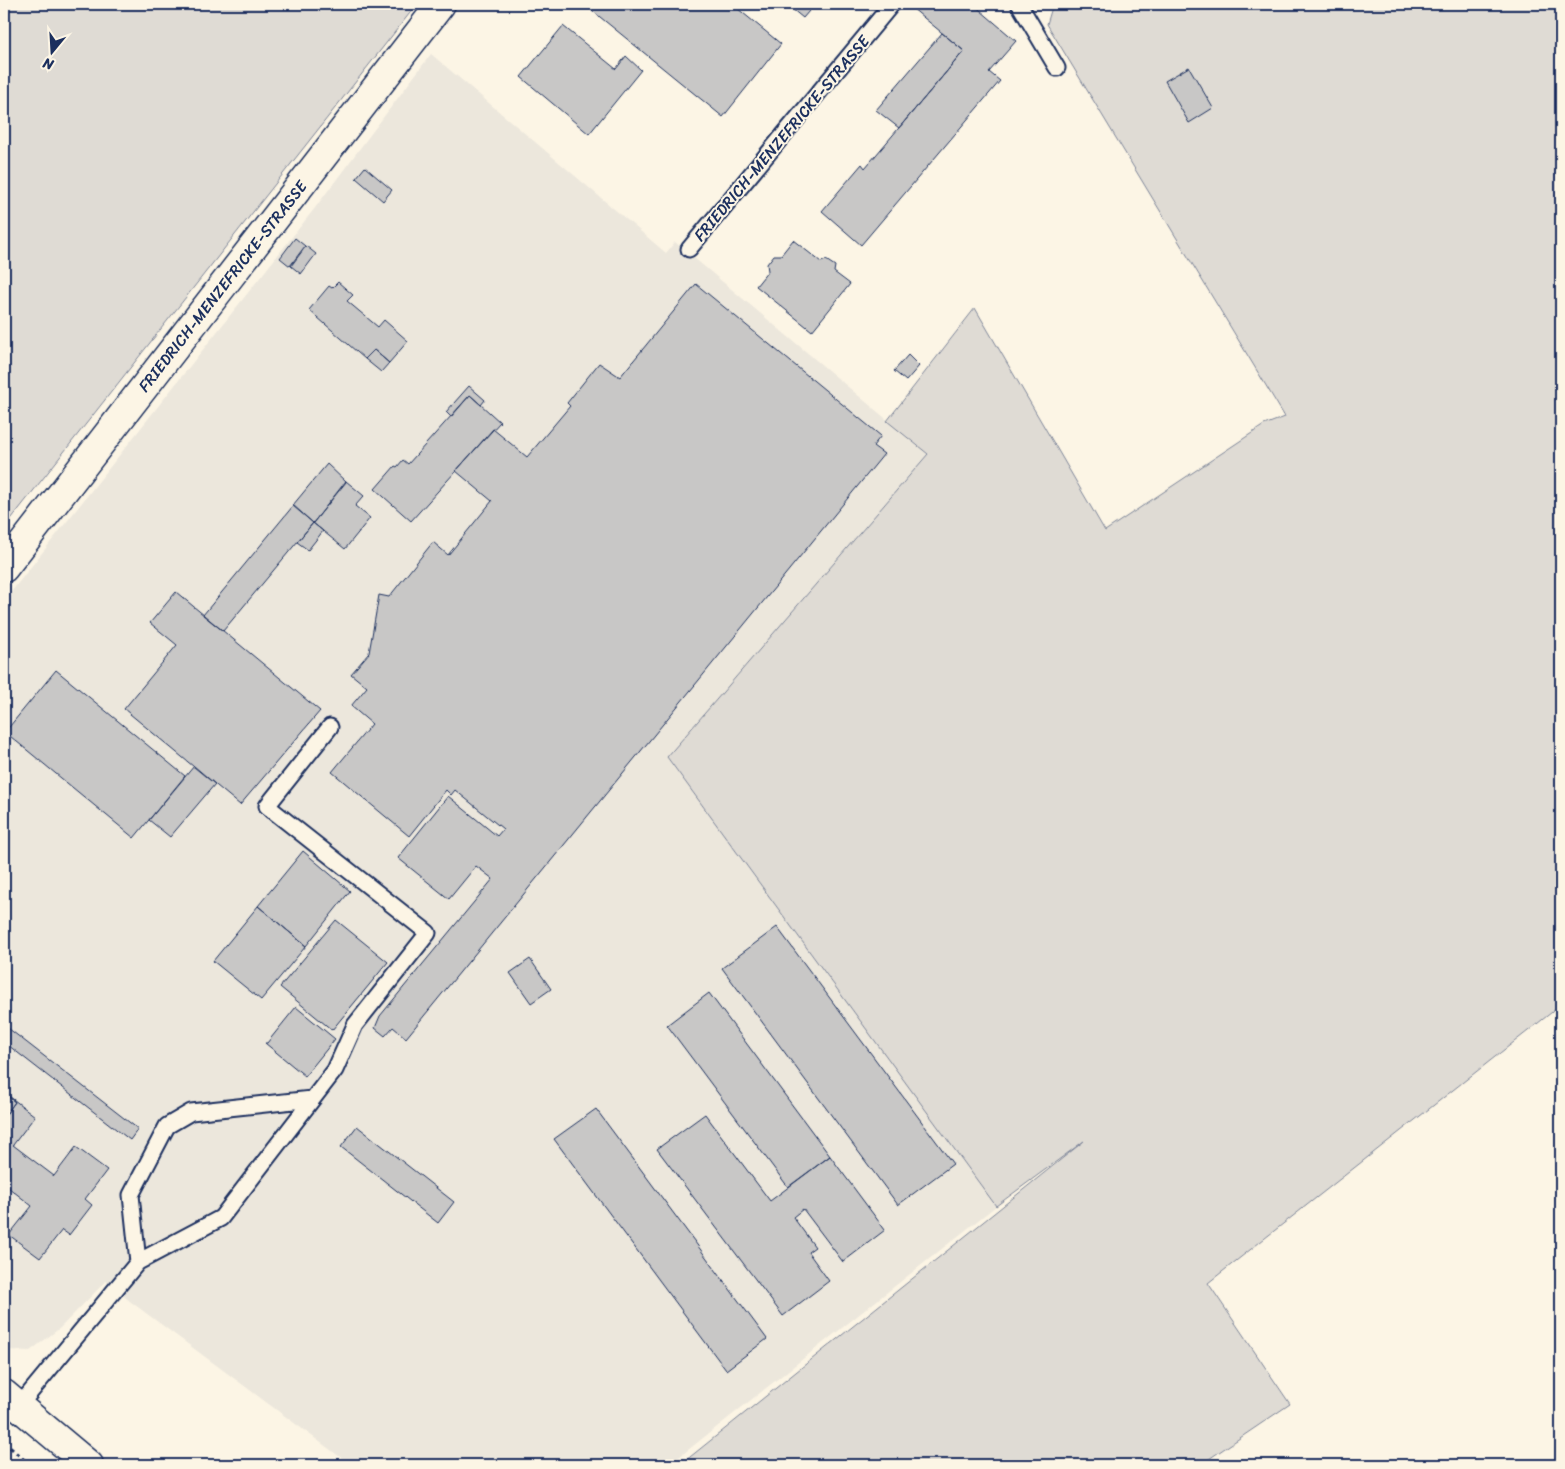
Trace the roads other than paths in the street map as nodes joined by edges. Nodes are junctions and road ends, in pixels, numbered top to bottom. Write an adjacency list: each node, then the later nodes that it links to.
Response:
1 (441, 4): 6 (street, FRIEDRICH-MENZEFRICKE-STRASSE)
2 (892, 4): 5 (lane, FRIEDRICH-MENZEFRICKE-STRASSE)
3 (1019, 4): 4 (lane)
4 (1057, 68)
5 (689, 249)
6 (4, 568)
7 (330, 727): 8 (lane)
8 (312, 1099): 9 (lane); 9 (lane)
9 (138, 1262): 10 (lane)
10 (11, 1400): 11 (street)
11 (89, 1465)

